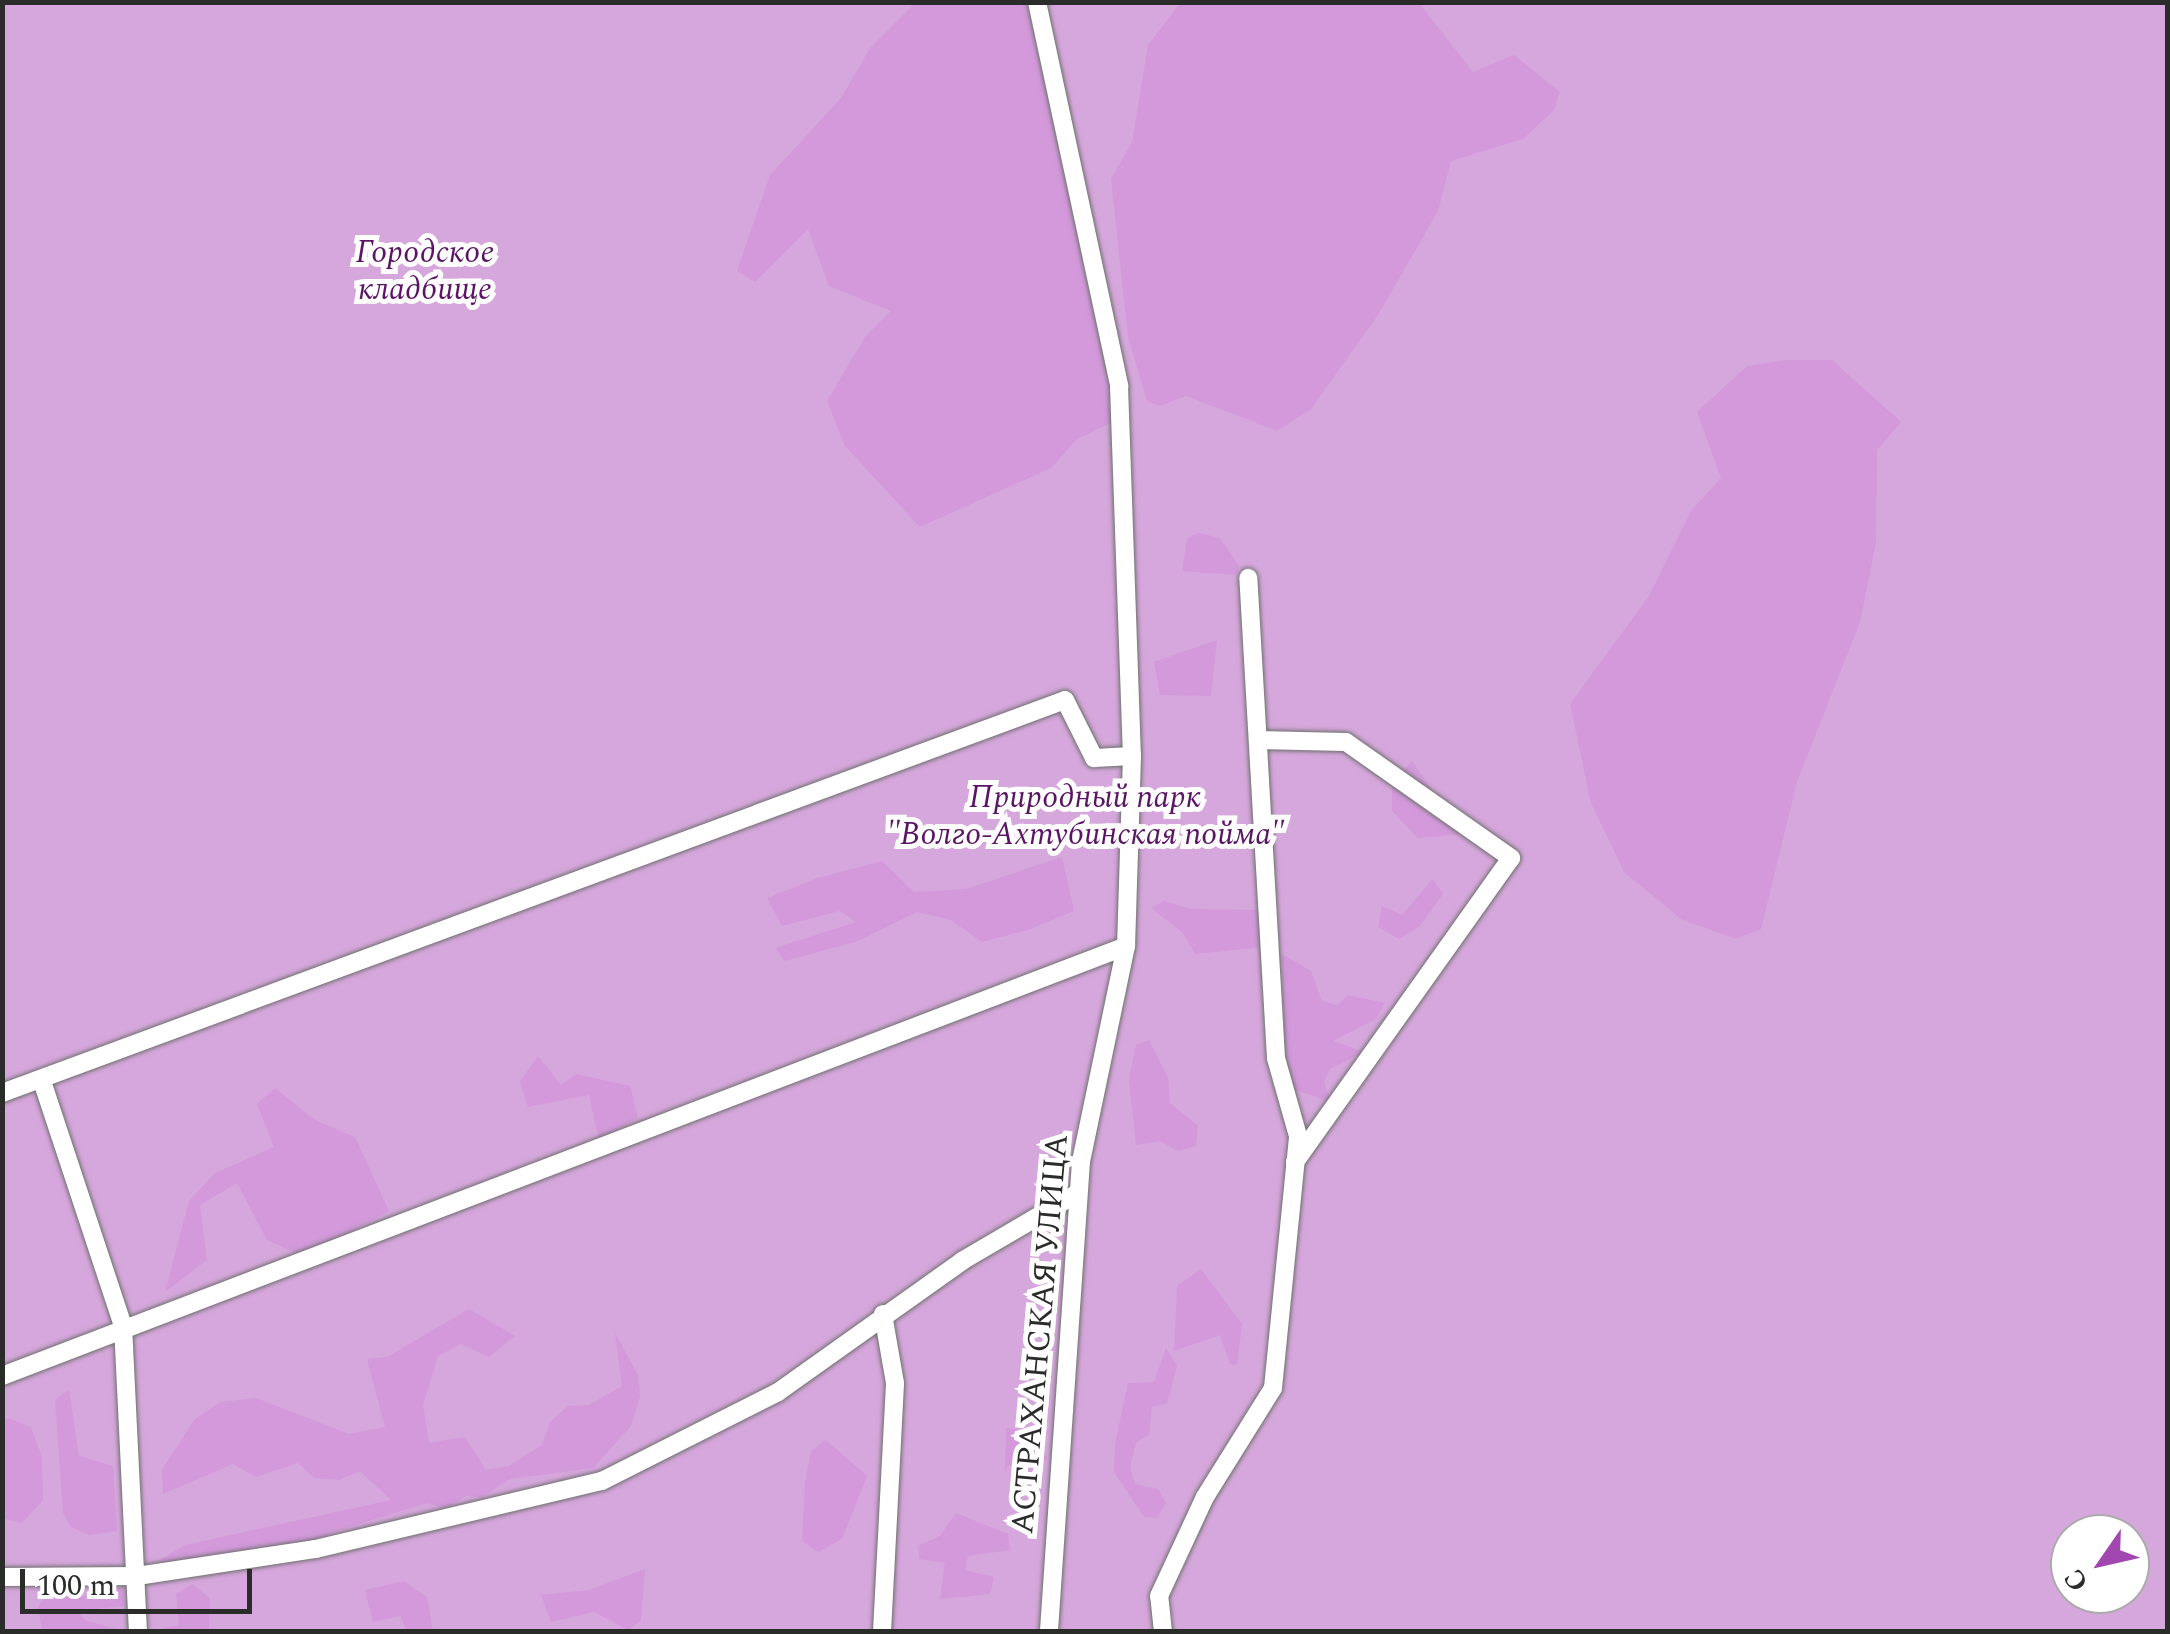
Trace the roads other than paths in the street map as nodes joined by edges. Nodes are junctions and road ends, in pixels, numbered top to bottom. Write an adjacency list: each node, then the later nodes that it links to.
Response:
1 (1037, 2): 4 (street, АСТРАХАНСКАЯ УЛИЦА)
2 (1248, 578): 3 (street)
3 (1258, 740): 8 (street); 8 (street)
4 (1132, 756): 5 (street, АСТРАХАНСКАЯ УЛИЦА); 6 (street)
5 (1126, 946): 9 (street, АСТРАХАНСКАЯ УЛИЦА); 11 (street)
6 (42, 1081): 7 (street); 11 (street)
7 (2, 1093)
8 (1292, 1166): 18 (street)
9 (1078, 1193): 10 (street); 17 (street, АСТРАХАНСКАЯ УЛИЦА)
10 (882, 1314): 13 (street); 16 (street)
11 (123, 1326): 12 (street); 13 (street)
12 (2, 1376)
13 (137, 1576): 14 (street); 15 (street)
14 (2, 1577)
15 (138, 1632)
16 (882, 1632)
17 (1049, 1632)
18 (1163, 1632)

